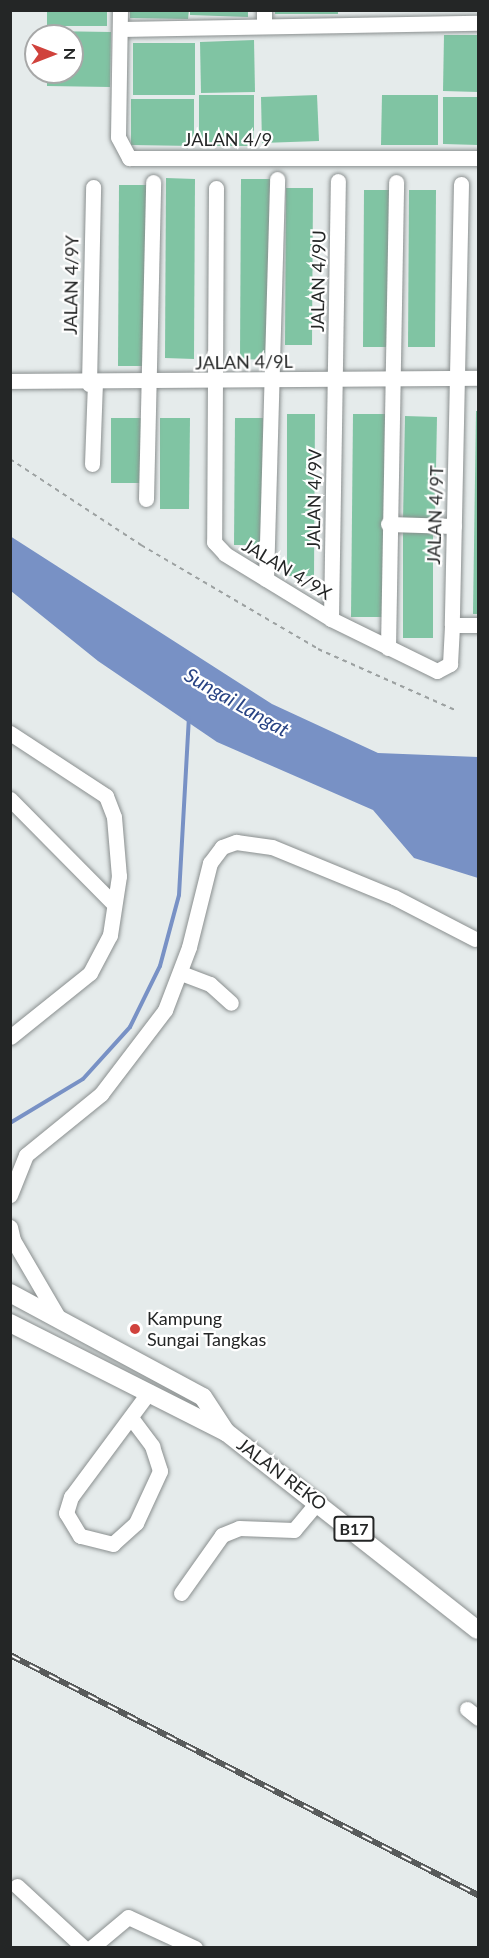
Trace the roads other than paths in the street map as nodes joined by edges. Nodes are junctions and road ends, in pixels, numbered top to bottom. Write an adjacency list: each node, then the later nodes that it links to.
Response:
1 (120, 10): 5 (street, JALAN 4/9)
2 (264, 10): 4 (street)
3 (478, 23): 4 (street)
4 (264, 26): 5 (street)
5 (120, 29): 6 (street, JALAN 4/9)
6 (478, 158)
7 (278, 178): 20 (street)
8 (338, 181): 18 (street, JALAN 4/9U)
9 (153, 182): 21 (street)
10 (396, 182): 15 (street)
11 (461, 184): 16 (street, JALAN 4/9T)
12 (93, 187): 22 (street, JALAN 4/9Y)
13 (216, 188): 19 (street)
14 (478, 378): 16 (street, JALAN 4/9L)
15 (392, 379): 16 (street, JALAN 4/9L); 18 (street, JALAN 4/9L); 25 (street)
16 (457, 379): 26 (street, JALAN 4/9T)
17 (10, 381): 22 (street, JALAN 4/9L)
18 (336, 381): 20 (street, JALAN 4/9L); 28 (street, JALAN 4/9V)
19 (214, 382): 20 (street, JALAN 4/9L); 21 (street, JALAN 4/9L); 27 (street, JALAN 4/9X)
20 (271, 382): 27 (street)
21 (146, 383): 22 (street, JALAN 4/9L); 24 (street)
22 (92, 384): 23 (street, JALAN 4/9Y)
23 (92, 464)
24 (146, 499)
25 (388, 524): 26 (street); 31 (street)
26 (454, 526): 29 (street, JALAN 4/9T)
27 (266, 579): 28 (street, JALAN 4/9X)
28 (331, 619): 31 (street, JALAN 4/9X)
29 (452, 625): 30 (street); 31 (street, JALAN 4/9X)
30 (478, 625)
31 (388, 648)
32 (10, 733): 34 (street)
33 (10, 799): 34 (street)
34 (114, 904): 38 (street)
35 (475, 939): 36 (street)
36 (181, 972): 37 (street); 39 (street)
37 (231, 1003)
38 (10, 1037)
39 (10, 1195)
40 (10, 1227): 42 (street)
41 (10, 1293): 42 (main road, JALAN REKO / B17)
42 (58, 1317): 46 (main road, JALAN REKO / B17)
43 (10, 1323): 44 (main road, JALAN REKO / B17)
44 (149, 1392): 45 (street); 46 (main road, JALAN REKO / B17)
45 (132, 1419): 45 (street)
46 (226, 1432): 47 (main road, JALAN REKO / B17)
47 (318, 1501): 48 (street); 49 (main road, JALAN REKO / B17)
48 (181, 1593)
49 (478, 1630)
50 (17, 1886): 51 (street)
51 (84, 1947)
52 (91, 1947): 53 (street)
53 (195, 1947)

